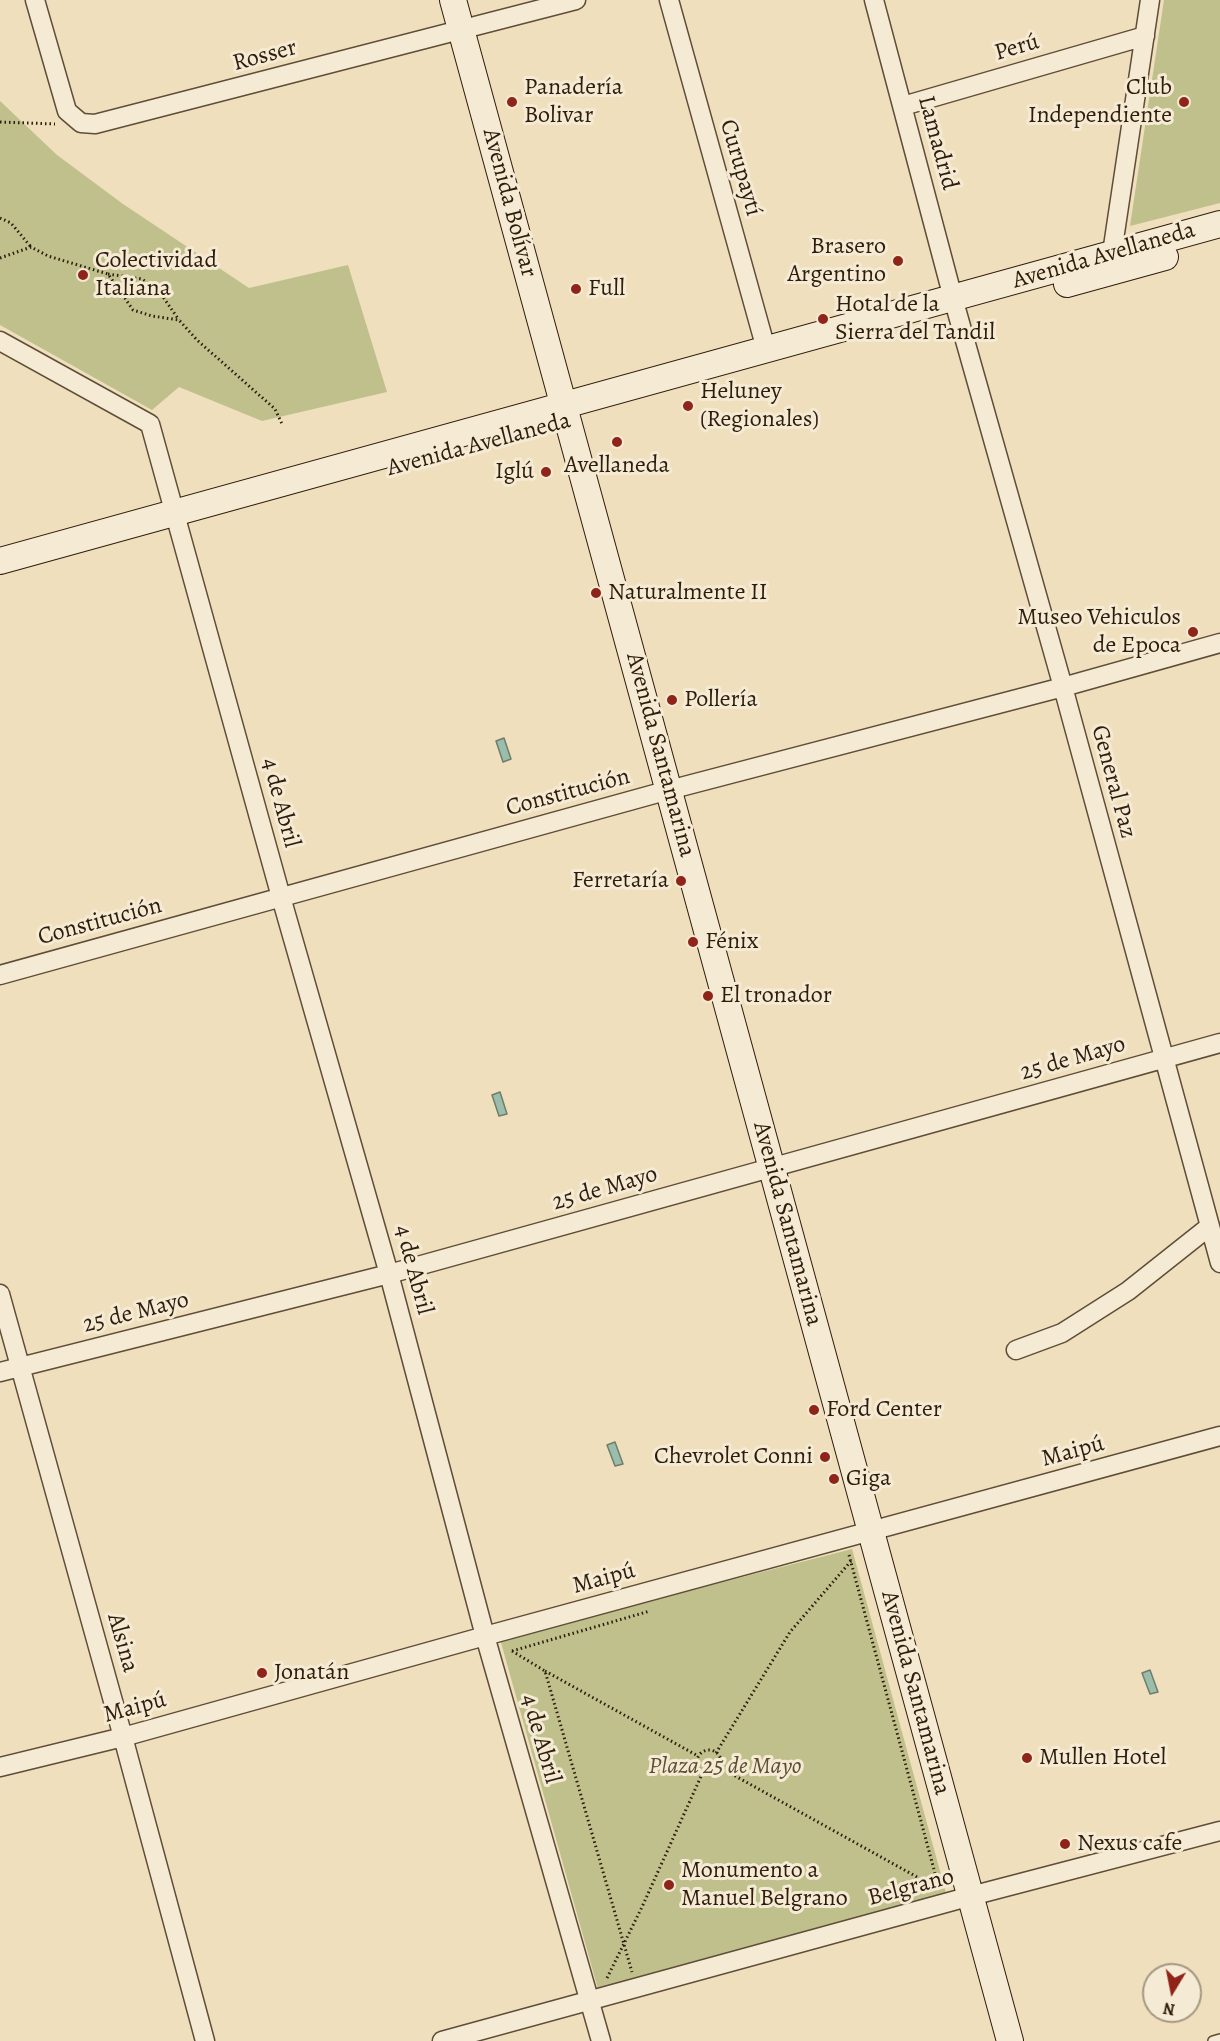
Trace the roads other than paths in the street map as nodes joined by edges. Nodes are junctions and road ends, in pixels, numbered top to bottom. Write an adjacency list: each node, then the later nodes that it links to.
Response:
1 (35, 0): 7 (street, Rosser)
2 (453, 0): 7 (main road, Avenida Bolívar)
3 (576, 0): 7 (street, Rosser)
4 (669, 0): 15 (street, Curupaytí)
5 (874, 0): 9 (street, Lamadrid)
6 (1150, 0): 8 (street)
7 (461, 29): 16 (main road, Avenida Bolívar)
8 (1145, 36): 9 (street, Perú); 12 (street)
9 (903, 106): 13 (street, Lamadrid)
10 (1220, 224): 12 (main road, Avenida Avellaneda)
11 (1220, 242): 13 (main road, Avenida Avellaneda)
12 (1112, 253): 13 (main road, Avenida Avellaneda)
13 (956, 306): 15 (main road, Avenida Avellaneda); 16 (main road, Avenida Avellaneda); 21 (street, General Paz)
14 (0, 341): 17 (street, 4 de Abril)
15 (766, 349): 16 (main road, Avenida Avellaneda)
16 (567, 413): 17 (main road, Avenida Avellaneda); 22 (main road, Avenida Santamarina)
17 (178, 520): 18 (main road, Avenida Avellaneda); 19 (main road, Avenida Avellaneda); 23 (street, 4 de Abril)
18 (0, 561)
19 (0, 578)
20 (1220, 643): 21 (street, Constitución)
21 (1063, 687): 22 (street, Constitución); 26 (street, General Paz)
22 (669, 790): 23 (street, Constitución); 27 (main road, Avenida Santamarina)
23 (281, 897): 24 (street, Constitución); 30 (street, 4 de Abril)
24 (0, 975)
25 (1220, 1043): 26 (street, 25 de Mayo)
26 (1163, 1058): 27 (street, 25 de Mayo); 28 (street, General Paz)
27 (772, 1167): 30 (street, 25 de Mayo); 36 (main road, Avenida Santamarina)
28 (1210, 1226): 29 (street, General Paz); 32 (street)
29 (1220, 1263)
30 (389, 1274): 33 (street, 25 de Mayo); 37 (street, 4 de Abril)
31 (0, 1294): 33 (street, Alsina)
32 (1016, 1350)
33 (20, 1366): 34 (street, 25 de Mayo); 38 (street, Alsina)
34 (0, 1372)
35 (1220, 1436): 36 (street, Maipú)
36 (871, 1532): 37 (street, Maipú); 41 (main road, Avenida Santamarina)
37 (485, 1636): 38 (street, Maipú); 42 (street, 4 de Abril)
38 (123, 1737): 39 (street, Maipú); 44 (street, Alsina)
39 (0, 1767)
40 (1220, 1831): 41 (street, Belgrano)
41 (971, 1896): 42 (street, Belgrano); 47 (main road, Avenida Santamarina)
42 (591, 2001): 45 (street, Belgrano); 46 (street, 4 de Abril)
43 (1220, 2039): 48 (lane)
44 (205, 2041)
45 (442, 2041)
46 (601, 2041)
47 (1010, 2041)
48 (1213, 2041)

